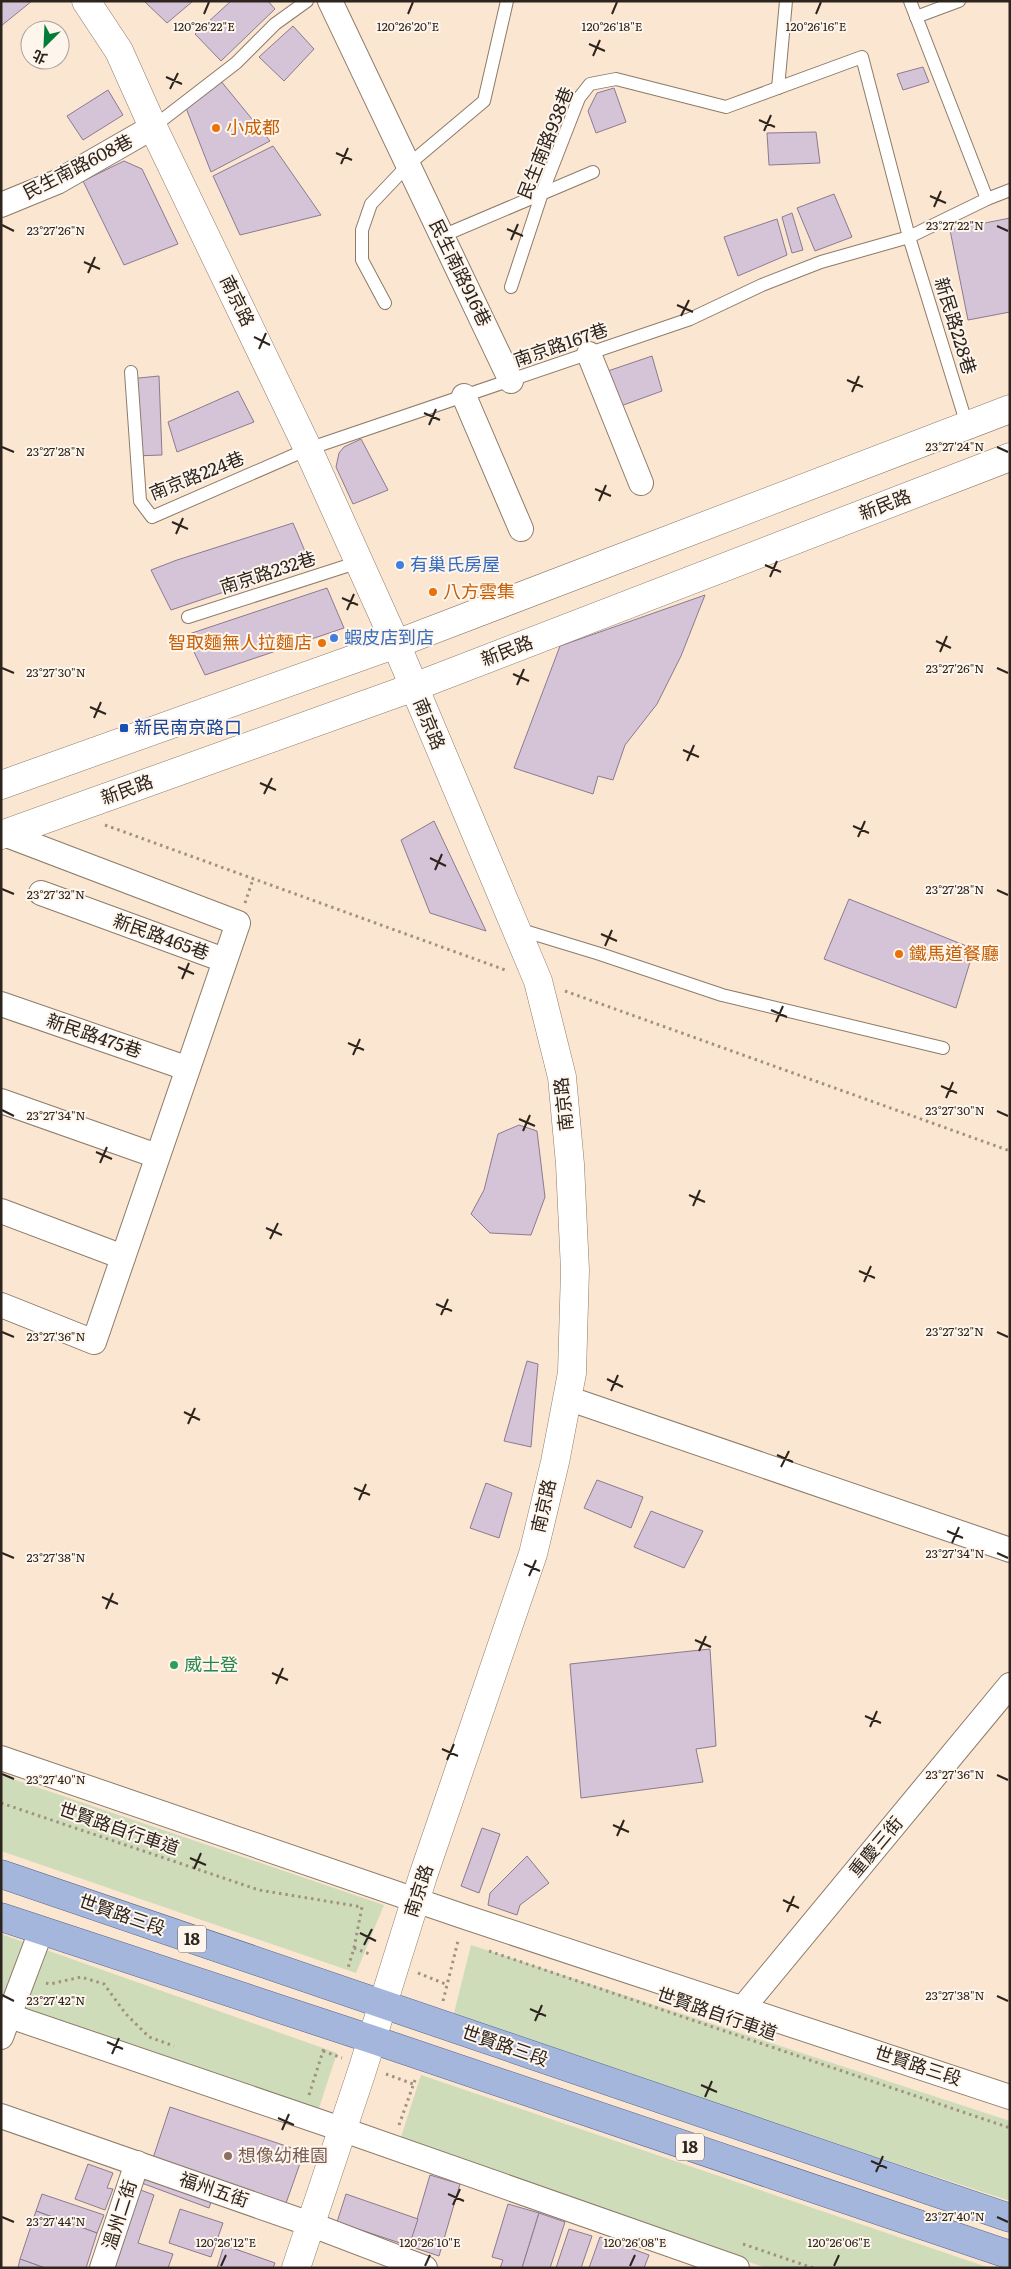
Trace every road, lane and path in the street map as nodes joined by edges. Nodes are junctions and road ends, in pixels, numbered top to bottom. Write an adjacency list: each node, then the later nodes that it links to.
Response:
1 (86, 1): 11 (street, 南京路)
2 (307, 1): 11 (lane)
3 (330, 1): 12 (street, 民生南路916巷)
4 (507, 1): 12 (lane)
5 (786, 1): 10 (lane)
6 (910, 1): 8 (lane)
7 (959, 1): 8 (lane)
8 (916, 17): 16 (lane)
9 (862, 57): 10 (lane, 民生南路938巷); 19 (lane, 新民路228巷)
10 (778, 88): 15 (lane, 民生南路938巷)
11 (153, 128): 17 (street, 民生南路608巷); 28 (street, 南京路)
12 (408, 165): 18 (street, 民生南路916巷); 21 (lane)
13 (593, 172): 15 (lane)
14 (1010, 190): 16 (lane)
15 (542, 193): 18 (lane); 20 (lane, 民生南路938巷)
16 (988, 199): 19 (lane)
17 (1, 205)
18 (442, 236): 24 (street, 民生南路916巷)
19 (909, 237): 22 (lane, 南京路167巷); 27 (lane, 新民路228巷)
20 (511, 287)
21 (385, 303)
22 (589, 354): 24 (lane, 南京路167巷); 30 (street)
23 (131, 372): 28 (lane, 南京路224巷)
24 (511, 381): 25 (lane, 南京路167巷)
25 (464, 396): 28 (lane, 南京路167巷); 31 (street)
26 (1010, 409): 27 (street)
27 (968, 425): 34 (street)
28 (308, 450): 32 (street, 南京路)
29 (1010, 457): 35 (street, 新民路)
30 (641, 483)
31 (521, 529)
32 (359, 562): 33 (lane, 南京路232巷); 34 (street, 南京路)
33 (188, 617)
34 (396, 644): 35 (street, 南京路); 36 (street)
35 (414, 687): 37 (street, 新民路); 39 (street, 南京路)
36 (1, 785)
37 (3, 835): 40 (street)
38 (41, 893): 40 (street, 新民路465巷)
39 (514, 928): 42 (lane); 49 (street, 南京路)
40 (224, 960): 43 (street)
41 (1, 1004): 43 (street, 新民路475巷)
42 (944, 1048)
43 (186, 1068): 45 (street)
44 (1, 1101): 45 (street)
45 (157, 1156): 47 (street)
46 (1, 1211): 47 (street)
47 (123, 1257): 48 (street)
48 (1, 1305)
49 (567, 1398): 50 (street); 55 (street, 南京路)
50 (1010, 1550)
51 (1010, 1684): 64 (street, 重慶三街)
52 (1, 1758): 55 (street, 世賢路三段)
53 (1, 1804): 59 (path, 世賢路自行車道)
54 (1, 1874): 63 (main road, 世賢路三段 / 18)
55 (416, 1900): 63 (street, 南京路); 64 (street, 世賢路三段)
56 (1, 1917): 57 (main road, 世賢路三段 / 18)
57 (41, 1931): 61 (street); 66 (main road, 世賢路三段 / 18)
58 (467, 1944): 62 (path)
59 (354, 1948)
60 (486, 1950): 74 (path, 世賢路自行車道)
61 (24, 1975): 65 (street); 67 (path)
62 (448, 1986)
63 (382, 2004): 66 (street, 南京路); 77 (main road, 世賢路三段 / 18)
64 (742, 2009): 71 (street, 世賢路三段)
65 (4, 2022): 73 (street)
66 (371, 2038): 73 (street, 南京路); 80 (main road, 世賢路三段 / 18)
67 (178, 2047)
68 (323, 2051): 70 (path)
69 (413, 2084): 75 (path)
70 (309, 2095)
71 (1010, 2097)
72 (1, 2116): 76 (street, 福州五街)
73 (341, 2128): 78 (street, 南京路); 84 (street)
74 (1010, 2128)
75 (408, 2129)
76 (137, 2163): 78 (street, 福州五街); 81 (street, 溫州二街)
77 (1010, 2218)
78 (310, 2224): 82 (street, 南京路); 83 (street, 福州五街)
79 (738, 2242): 85 (path)
80 (1010, 2255)
81 (102, 2268)
82 (296, 2268)
83 (425, 2268)
84 (737, 2268)
85 (813, 2268)

